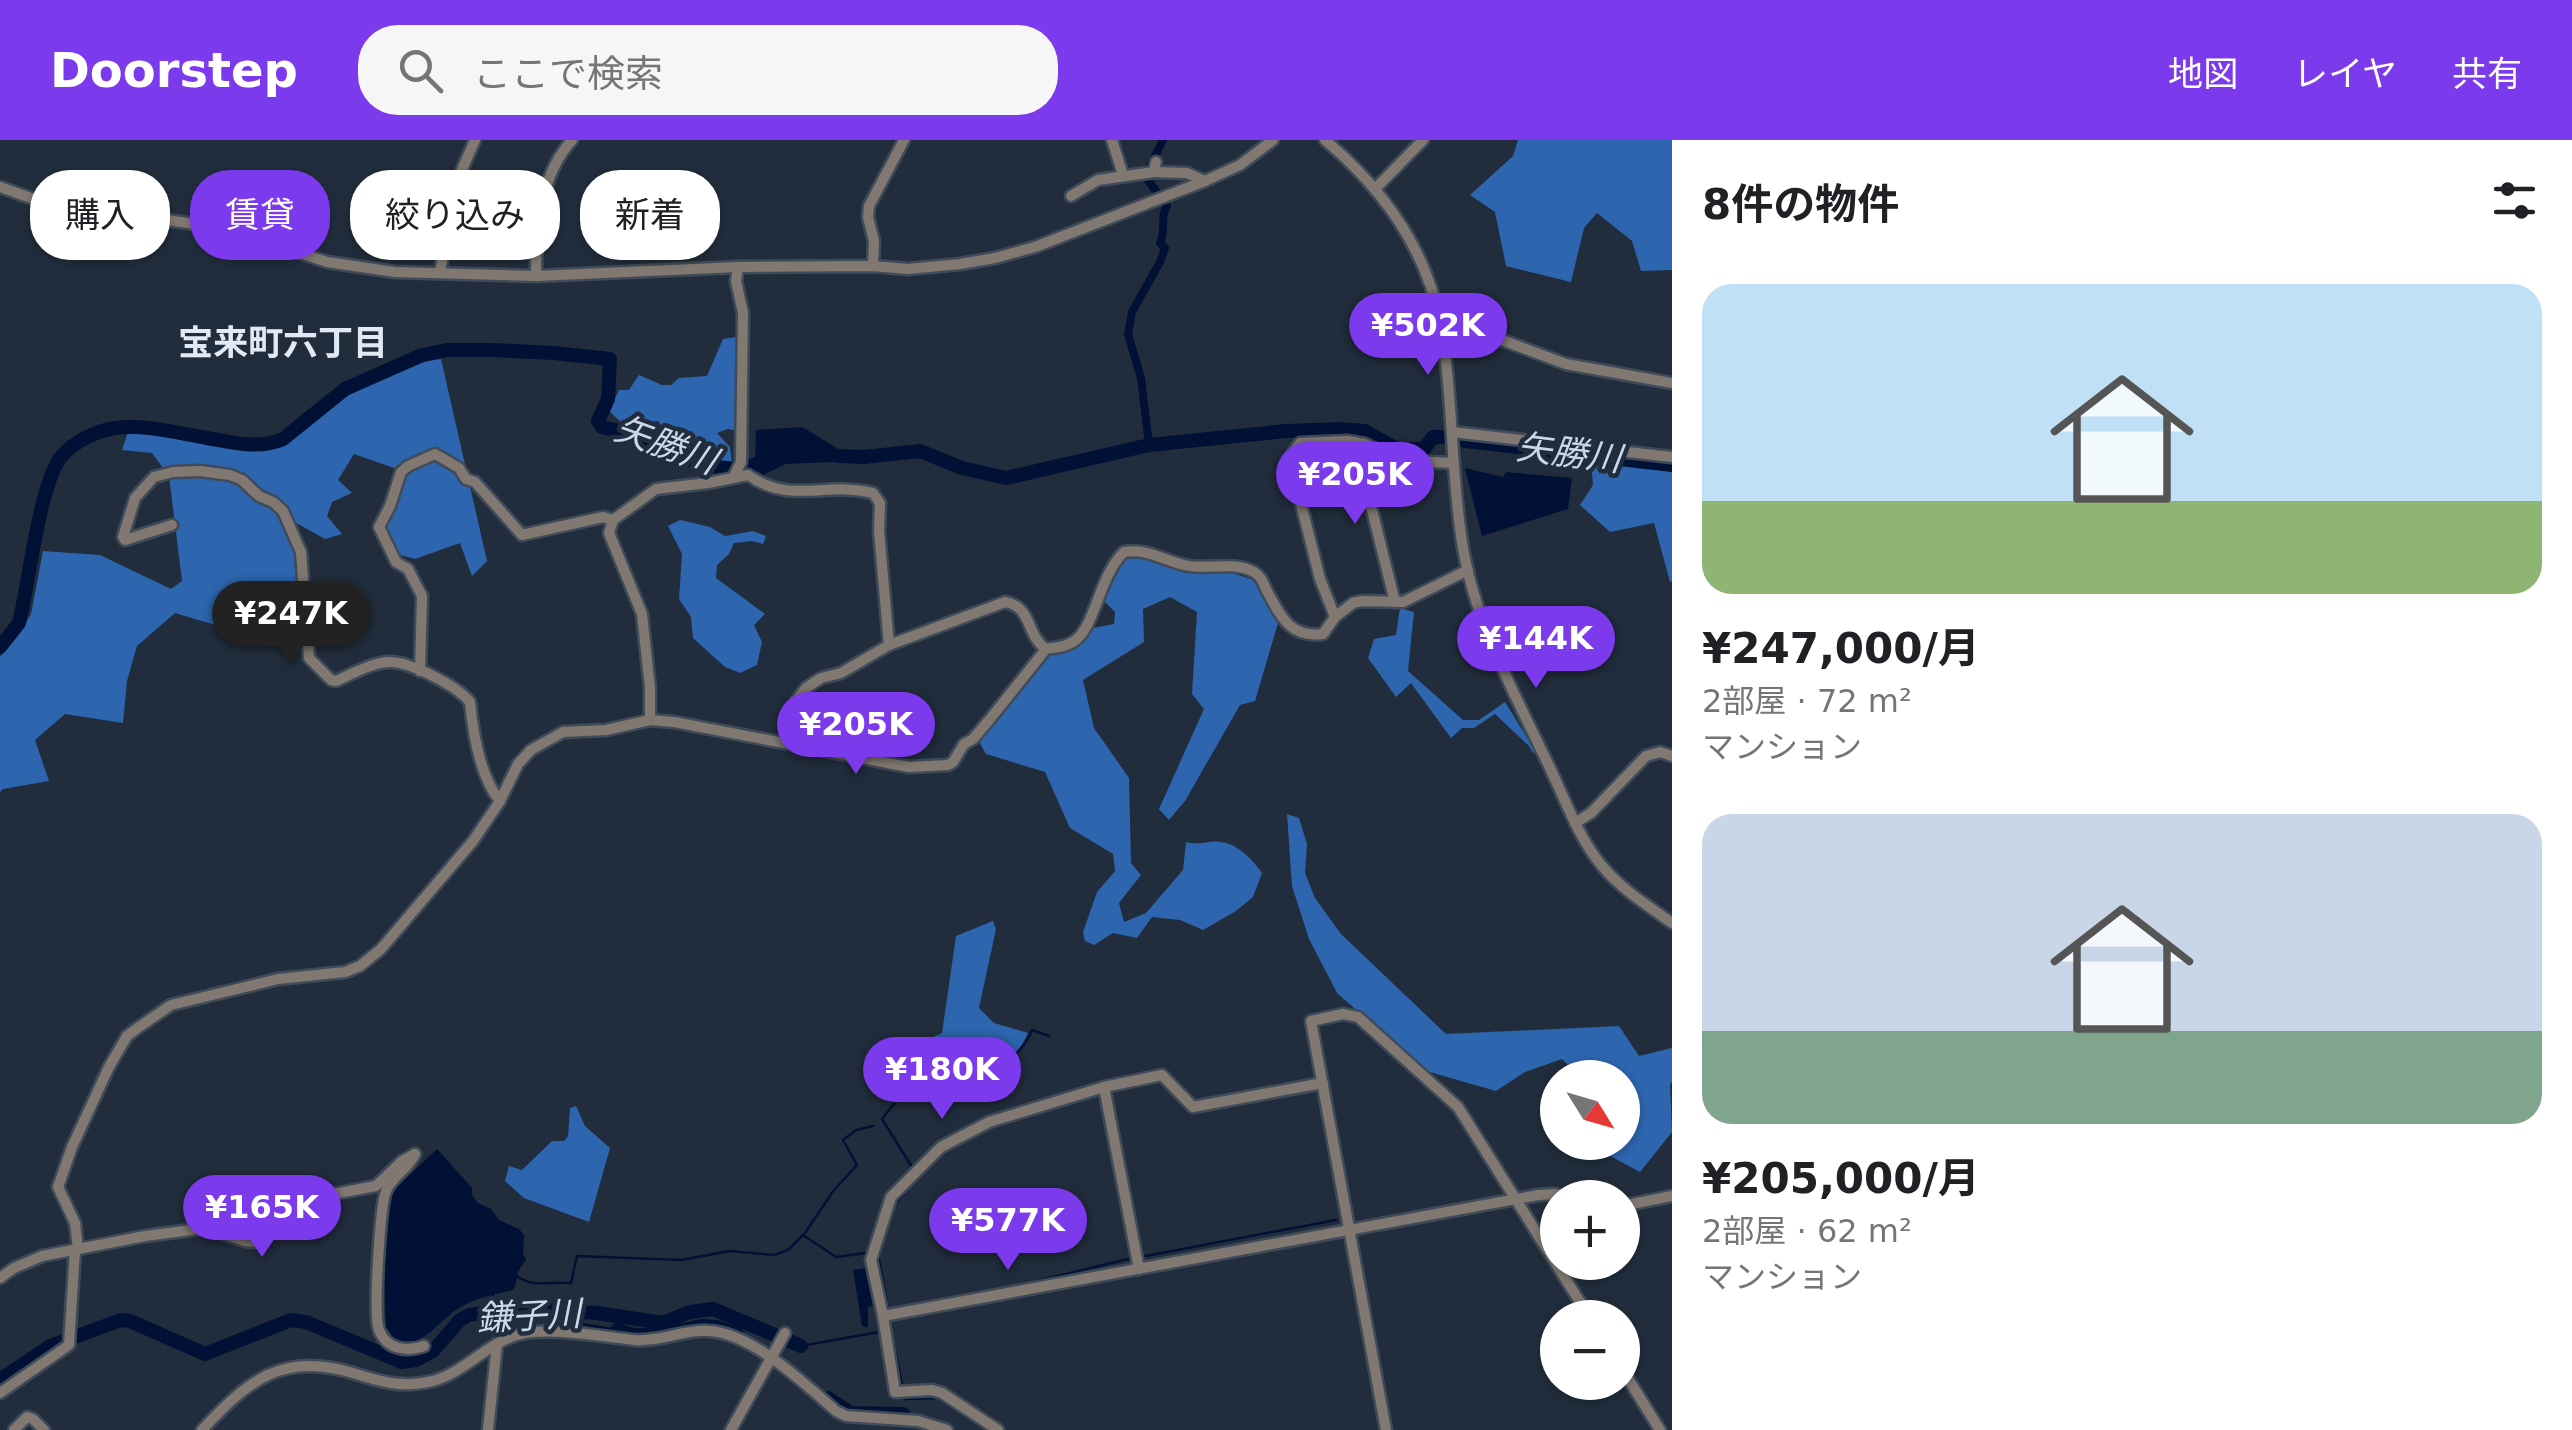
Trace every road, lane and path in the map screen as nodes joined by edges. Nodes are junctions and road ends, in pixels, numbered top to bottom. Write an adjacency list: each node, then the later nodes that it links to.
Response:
1 (475, 140): 15 (street)
2 (572, 140): 16 (street)
3 (904, 140): 13 (street)
4 (1112, 140): 8 (street)
5 (1273, 140): 9 (street)
6 (1325, 140): 11 (street)
7 (1423, 140): 11 (street)
8 (1123, 175): 9 (street); 12 (street)
9 (1205, 181): 13 (street)
10 (0, 187): 15 (street)
11 (1375, 189): 17 (street)
12 (1072, 196)
13 (873, 266): 14 (street)
14 (738, 267): 16 (street); 23 (street)
15 (440, 273): 16 (street)
16 (536, 276)
17 (1440, 321): 18 (street); 19 (street)
18 (1672, 382)
19 (1452, 432): 21 (street); 22 (street)
20 (1355, 442): 22 (street); 27 (street); 28 (street)
21 (1672, 458)
22 (1454, 462): 26 (street)
23 (733, 478): 24 (street); 29 (street)
24 (613, 520): 31 (street); 33 (street)
25 (172, 525): 31 (street)
26 (1468, 570): 27 (street); 36 (street)
27 (1394, 602): 28 (street)
28 (1335, 617): 30 (street)
29 (890, 645): 30 (street); 32 (street)
30 (1046, 649): 33 (street)
31 (420, 672): 35 (street)
32 (796, 701)
33 (650, 720): 35 (street)
34 (1672, 756): 36 (street)
35 (500, 801): 45 (street)
36 (1575, 822): 37 (street)
37 (1672, 924)
38 (1323, 1083): 39 (street); 42 (street); 44 (street)
39 (1104, 1087): 46 (street); 49 (street)
40 (1540, 1195): 42 (street)
41 (1672, 1196): 43 (street)
42 (1516, 1200): 44 (street); 48 (street)
43 (1640, 1202)
44 (1350, 1231): 46 (street); 63 (street)
45 (76, 1249): 47 (street); 52 (street); 54 (street)
46 (1139, 1269): 49 (street)
47 (0, 1278)
48 (1579, 1300)
49 (884, 1316): 62 (street)
50 (786, 1333): 53 (street)
51 (497, 1344): 53 (street); 56 (street); 59 (street)
52 (424, 1346)
53 (770, 1357): 60 (street); 61 (street)
54 (0, 1392)
55 (1640, 1398): 64 (street)
56 (205, 1429)
57 (14, 1430): 58 (street)
58 (44, 1430)
59 (488, 1430)
60 (731, 1430)
61 (947, 1430)
62 (998, 1430)
63 (1386, 1430)
64 (1660, 1430)

